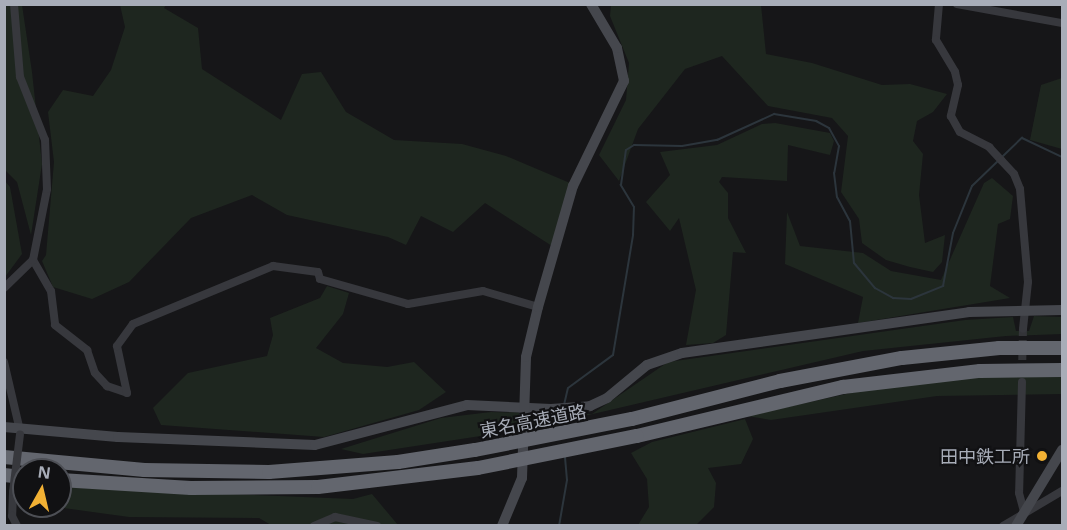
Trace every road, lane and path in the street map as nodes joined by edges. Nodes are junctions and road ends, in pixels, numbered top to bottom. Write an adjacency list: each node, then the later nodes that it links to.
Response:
1 (14, 4): 6 (street)
2 (591, 4): 8 (street)
3 (939, 4): 9 (street)
4 (957, 4): 5 (street)
5 (1062, 23)
6 (33, 260): 7 (street); 8 (street)
7 (4, 288)
8 (538, 307): 16 (street)
9 (1027, 308): 10 (street); 11 (street); 16 (street)
10 (1062, 310)
11 (1023, 329)
12 (1062, 348): 20 (highway, 東名高速道路, bridge)
13 (4, 362): 18 (street)
14 (1062, 370): 21 (highway, 東名高速道路, bridge)
15 (1022, 382): 24 (street)
16 (522, 407): 18 (street); 28 (street)
17 (4, 427): 18 (street)
18 (20, 432): 23 (street, bridge)
19 (1062, 450): 24 (street)
20 (4, 457)
21 (72, 481)
22 (1062, 491): 24 (street)
23 (10, 496): 25 (street)
24 (1024, 512): 29 (street); 30 (street)
25 (17, 525)
26 (314, 525): 27 (street)
27 (377, 525)
28 (502, 525)
29 (1003, 525)
30 (1016, 525)

